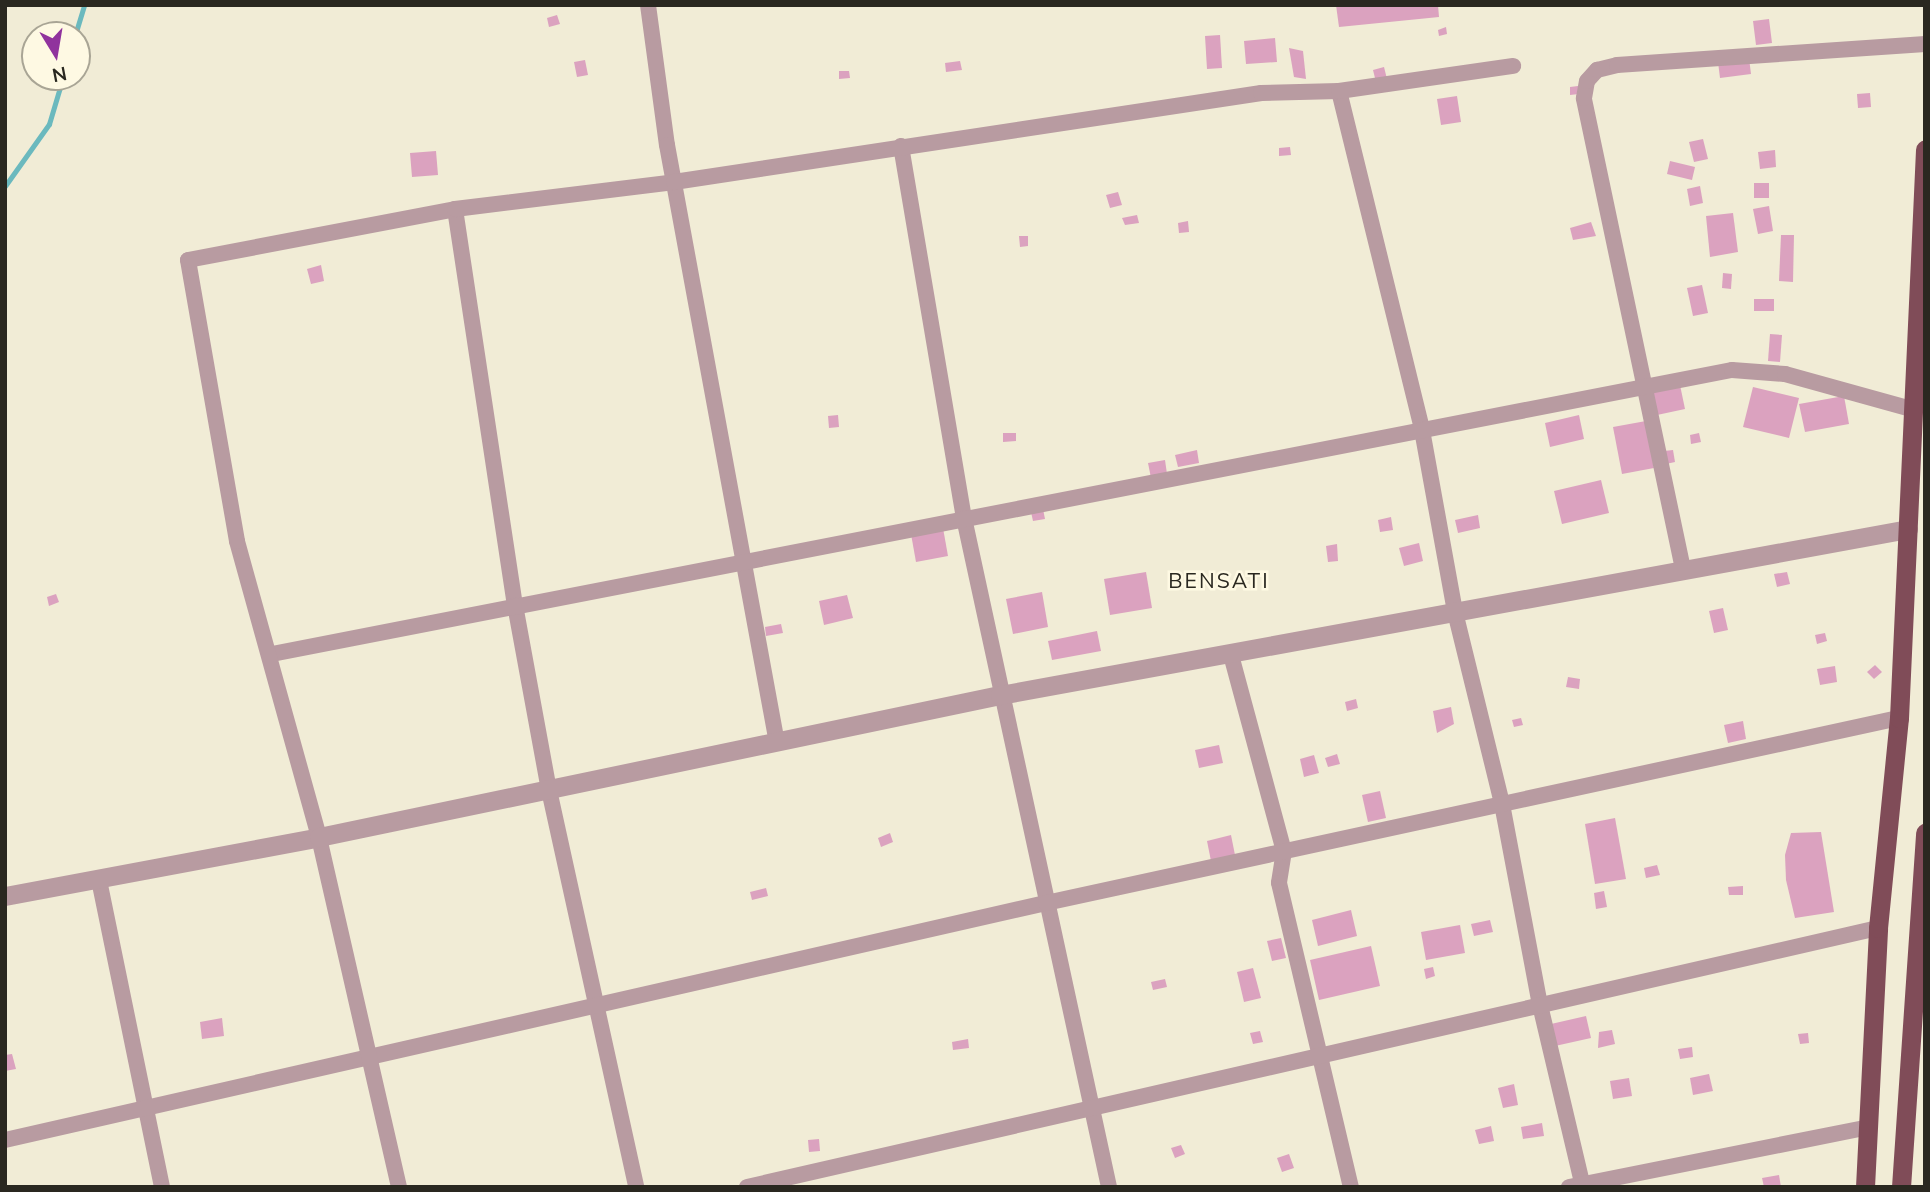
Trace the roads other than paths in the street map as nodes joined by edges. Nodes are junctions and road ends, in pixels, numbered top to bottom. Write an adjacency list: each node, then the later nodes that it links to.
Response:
1 (648, 5): 7 (street)
2 (1925, 44): 9 (street)
3 (1513, 66): 4 (street)
4 (1339, 91): 5 (street); 11 (street)
5 (901, 146): 7 (street); 12 (street)
6 (1925, 150): 10 (highway)
7 (674, 182): 8 (street); 14 (street)
8 (455, 209): 16 (street); 18 (street)
9 (1644, 387): 10 (street); 11 (street); 15 (street)
10 (1911, 409): 13 (highway)
11 (1422, 430): 12 (street); 17 (street)
12 (964, 517): 14 (street); 20 (street)
13 (1908, 529): 15 (street); 21 (highway)
14 (744, 559): 16 (street); 22 (street)
15 (1683, 569): 17 (street)
16 (515, 605): 18 (street); 23 (street)
17 (1455, 612): 19 (street); 24 (street)
18 (272, 654): 26 (street)
19 (1231, 655): 20 (street); 27 (street)
20 (1000, 695): 22 (street); 30 (street)
21 (1899, 718): 24 (street); 31 (highway)
22 (777, 743): 23 (street)
23 (549, 790): 26 (street); 33 (street)
24 (1502, 804): 27 (street); 32 (street)
25 (1925, 833): 48 (highway)
26 (319, 836): 28 (street); 35 (street)
27 (1284, 851): 30 (street); 34 (street)
28 (99, 880): 29 (street); 37 (street)
29 (5, 896)
30 (1046, 903): 33 (street); 36 (street)
31 (1878, 928): 32 (street); 38 (highway)
32 (1540, 1005): 34 (street); 40 (street)
33 (598, 1006): 35 (street); 43 (street)
34 (1317, 1053): 36 (street); 46 (street)
35 (372, 1058): 37 (street); 42 (street)
36 (1089, 1106): 44 (street); 45 (street)
37 (146, 1110): 39 (street); 41 (street)
38 (1868, 1127): 40 (street); 47 (highway)
39 (5, 1140)
40 (1578, 1186)
41 (162, 1187)
42 (399, 1187)
43 (636, 1187)
44 (747, 1187)
45 (1109, 1187)
46 (1351, 1187)
47 (1865, 1187)
48 (1901, 1187)

